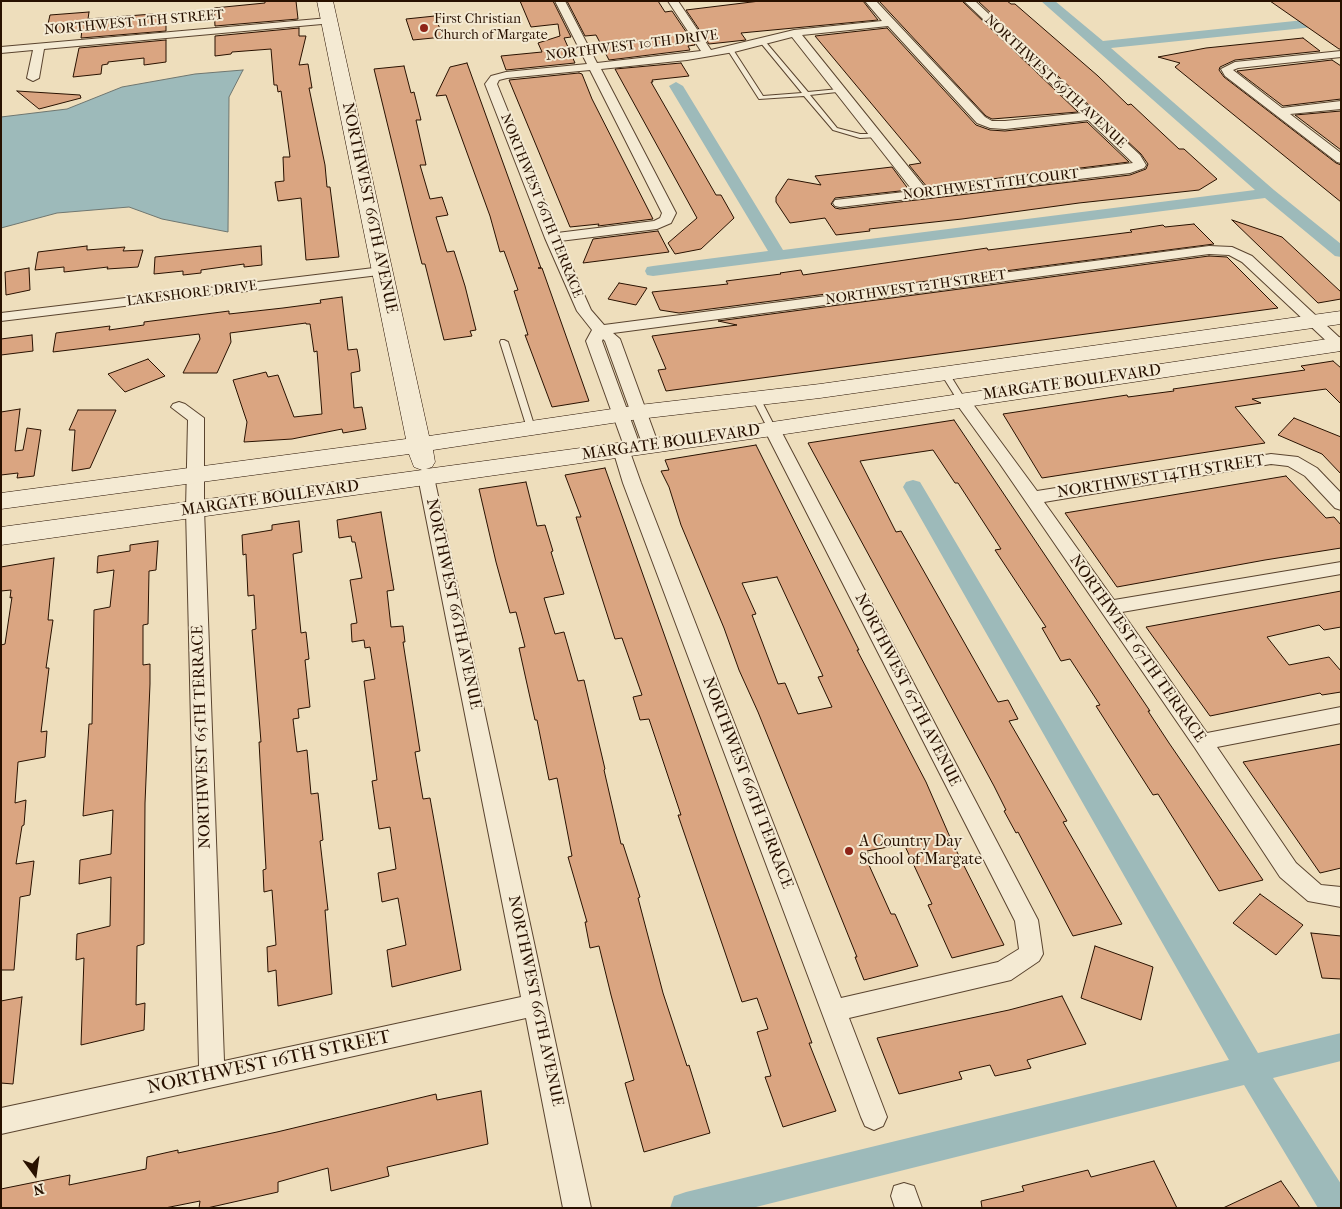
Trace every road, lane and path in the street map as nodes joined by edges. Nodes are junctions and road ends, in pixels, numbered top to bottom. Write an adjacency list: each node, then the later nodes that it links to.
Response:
1 (560, 1): 14 (street)
2 (870, 1): 6 (street)
3 (969, 1): 22 (street, NORTHWEST 69TH AVENUE)
4 (676, 2): 12 (street)
5 (327, 11): 9 (street, NORTHWEST 11TH STREET); 29 (street, NORTHWEST 66TH AVENUE)
6 (890, 22): 7 (street, NORTHWEST 10TH DRIVE); 22 (street)
7 (794, 33): 8 (street, NORTHWEST 10TH DRIVE); 18 (street)
8 (762, 41): 10 (street, NORTHWEST 10TH DRIVE); 19 (lane)
9 (39, 47): 11 (street, NORTHWEST 11TH STREET); 16 (street)
10 (730, 49): 12 (street, NORTHWEST 10TH DRIVE); 19 (lane)
11 (1, 50)
12 (708, 53): 14 (street, NORTHWEST 10TH DRIVE)
13 (1341, 54): 15 (street)
14 (595, 67): 17 (street, NORTHWEST 10TH DRIVE); 28 (street)
15 (1227, 69): 21 (street)
16 (33, 78)
17 (495, 78): 28 (street, NORTHWEST 66TH TERRACE)
18 (837, 90): 19 (lane); 23 (street)
19 (806, 94): 23 (lane)
20 (1341, 105): 21 (street)
21 (1280, 112): 24 (street)
22 (1091, 116): 25 (street, NORTHWEST 69TH AVENUE)
23 (876, 136): 26 (street)
24 (1341, 159)
25 (1140, 165): 26 (street, NORTHWEST 11TH COURT)
26 (922, 193): 27 (street, NORTHWEST 11TH COURT)
27 (840, 203)
28 (552, 238): 33 (street, NORTHWEST 66TH TERRACE)
29 (382, 271): 30 (street, LAKESHORE DRIVE); 43 (street, NORTHWEST 66TH AVENUE)
30 (1, 317)
31 (1341, 317): 32 (street, MARGATE BOULEVARD)
32 (1311, 320): 33 (street, NORTHWEST 12TH STREET); 35 (street); 36 (street, MARGATE BOULEVARD)
33 (600, 330): 40 (street, NORTHWEST 66TH TERRACE)
34 (504, 342): 41 (lane)
35 (1340, 345): 38 (street, MARGATE BOULEVARD)
36 (944, 372): 37 (street, MARGATE BOULEVARD); 38 (lane)
37 (756, 398): 40 (street, MARGATE BOULEVARD); 42 (lane)
38 (961, 399): 42 (street, MARGATE BOULEVARD); 47 (street, NORTHWEST 67TH TERRACE)
39 (179, 407): 45 (street, NORTHWEST 65TH TERRACE)
40 (630, 413): 41 (street, MARGATE BOULEVARD); 44 (street, NORTHWEST 66TH TERRACE)
41 (530, 428): 43 (street, MARGATE BOULEVARD)
42 (772, 429): 44 (street, MARGATE BOULEVARD); 57 (street, NORTHWEST 67TH AVENUE)
43 (419, 445): 45 (street, MARGATE BOULEVARD); 46 (street, NORTHWEST 66TH AVENUE)
44 (635, 448): 46 (street, MARGATE BOULEVARD); 59 (street, NORTHWEST 66TH TERRACE)
45 (196, 476): 48 (street, MARGATE BOULEVARD); 50 (street, NORTHWEST 65TH TERRACE)
46 (426, 477): 50 (street, MARGATE BOULEVARD); 58 (street, NORTHWEST 66TH AVENUE)
47 (1031, 498): 49 (street, NORTHWEST 14TH STREET); 53 (street, NORTHWEST 67TH TERRACE)
48 (1, 501)
49 (1341, 504)
50 (196, 510): 51 (street, MARGATE BOULEVARD); 60 (street, NORTHWEST 65TH TERRACE)
51 (1, 536)
52 (1341, 568): 53 (street)
53 (1108, 608): 55 (street, NORTHWEST 67TH TERRACE)
54 (1341, 715): 55 (street)
55 (1202, 742): 56 (street, NORTHWEST 67TH TERRACE)
56 (1341, 896)
57 (1031, 954): 59 (street)
58 (536, 1005): 60 (street, NORTHWEST 16TH STREET); 63 (street, NORTHWEST 66TH AVENUE)
59 (835, 1010): 61 (street, NORTHWEST 66TH TERRACE)
60 (212, 1076): 62 (street, NORTHWEST 16TH STREET)
61 (874, 1117)
62 (1, 1121)
63 (577, 1208)

